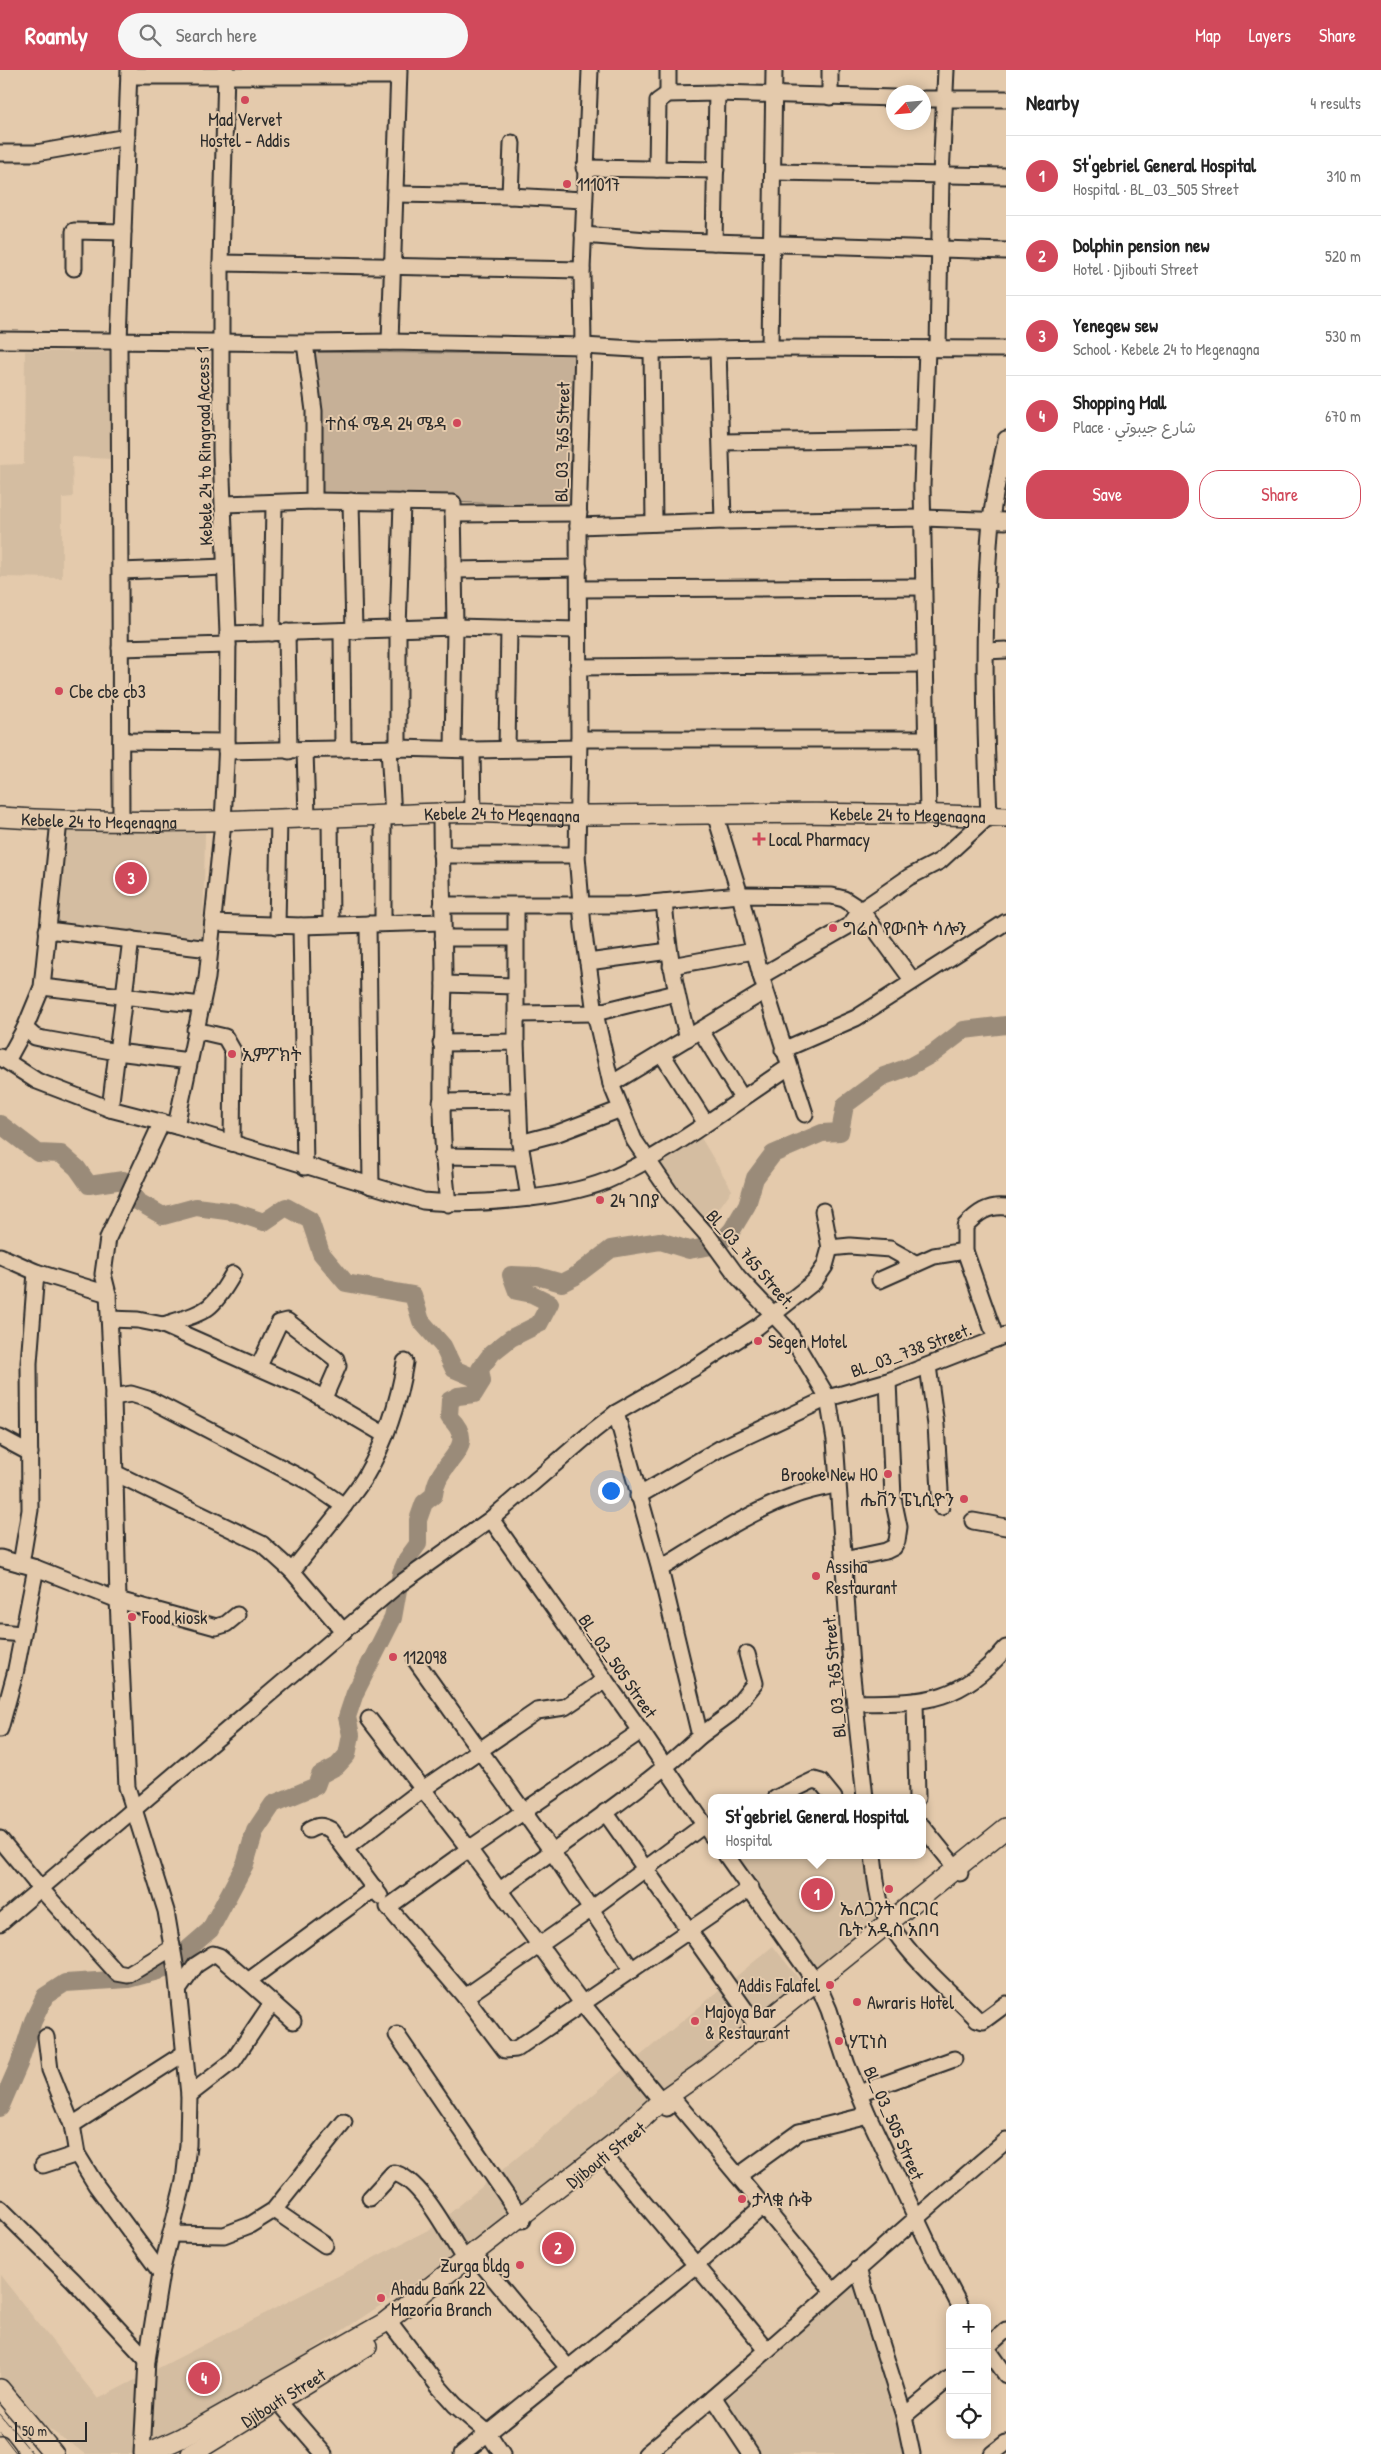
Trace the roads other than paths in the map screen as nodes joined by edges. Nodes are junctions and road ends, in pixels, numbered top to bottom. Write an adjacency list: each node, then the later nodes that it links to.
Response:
1 (590, 70): 20 (street, Bl_03_765 Street)
2 (668, 70): 10 (street)
3 (774, 70): 11 (street)
4 (830, 70): 12 (street)
5 (946, 70): 15 (street)
6 (129, 73): 7 (street); 17 (street)
7 (226, 73): 8 (street); 35 (street, Kebele 24 to Ringroad Access 1)
8 (398, 73): 26 (street)
9 (717, 92): 10 (street); 11 (street); 22 (street)
10 (668, 94): 21 (street)
11 (774, 96): 12 (street); 23 (street)
12 (830, 97): 13 (street)
13 (886, 98)
14 (931, 98): 15 (street)
15 (946, 99): 16 (street); 24 (street)
16 (1006, 99)
17 (127, 137): 19 (street); 29 (street)
18 (512, 143): 27 (street)
19 (0, 153)
20 (584, 168): 21 (street); 28 (street, Bl_03_765 Street)
21 (657, 169): 22 (street)
22 (716, 170): 31 (street)
23 (773, 172): 24 (street); 32 (street)
24 (941, 176): 25 (street); 33 (street)
25 (1006, 176)
26 (394, 194): 27 (street); 36 (street)
27 (510, 196): 28 (street)
28 (584, 200): 30 (street, Bl_03_765 Street)
29 (123, 232): 37 (street); 40 (street)
30 (583, 235): 31 (street); 38 (street, Bl_03_765 Street)
31 (714, 242): 32 (street)
32 (772, 243): 33 (street); 45 (street)
33 (939, 251): 34 (street); 46 (street)
34 (1006, 251)
35 (221, 262): 36 (street); 41 (street, Kebele 24 to Ringroad Access 1)
36 (392, 265): 38 (street); 42 (street)
37 (74, 268)
38 (582, 270): 44 (street, Bl_03_765 Street)
39 (0, 340): 40 (street)
40 (119, 341): 41 (street); 66 (street)
41 (221, 342): 43 (street); 57 (street, Kebele 24 to Ringroad Access 1)
42 (390, 342): 43 (street); 44 (street)
43 (306, 344): 53 (street)
44 (583, 346): 49 (street); 60 (street, Bl_03_765 Street)
45 (770, 348): 46 (street); 47 (street)
46 (933, 348): 48 (street); 51 (street)
47 (718, 349): 49 (street); 52 (street)
48 (1006, 349)
49 (652, 350): 63 (street)
50 (1006, 438): 61 (street)
51 (922, 440): 52 (street); 59 (street)
52 (722, 442): 62 (street)
53 (314, 501): 54 (street); 56 (street)
54 (351, 501): 55 (street); 74 (street)
55 (402, 502): 58 (street); 72 (street)
56 (274, 503): 57 (street); 75 (street)
57 (224, 504): 64 (street, Kebele 24 to Ringroad Access 1)
58 (453, 514): 60 (street); 67 (street)
59 (923, 518): 61 (street); 62 (street); 68 (street)
60 (578, 519): 63 (street); 65 (street, Bl_03_765 Street)
61 (999, 520): 80 (street)
62 (723, 521): 63 (street)
63 (654, 523)
64 (225, 567): 66 (street); 77 (street, Kebele 24 to Ringroad Access 1)
65 (579, 568): 67 (street); 69 (street, Bl_03_765 Street)
66 (121, 570): 78 (street)
67 (454, 570): 70 (street)
68 (923, 587): 69 (street); 81 (street)
69 (579, 589): 73 (street, Bl_03_765 Street)
70 (455, 627): 71 (street); 72 (street); 89 (street)
71 (509, 628): 73 (street); 90 (street)
72 (398, 629): 74 (street); 88 (street)
73 (578, 630): 82 (street, Bl_03_765 Street)
74 (348, 631): 76 (street); 87 (street)
75 (272, 632): 76 (street); 77 (street)
76 (288, 632): 93 (street)
77 (228, 639): 78 (street); 86 (street, Kebele 24 to Ringroad Access 1)
78 (120, 648): 84 (street)
79 (1006, 650): 80 (street)
80 (986, 651): 103 (street)
81 (924, 664): 82 (street); 83 (street)
82 (578, 667): 85 (street, Bl_03_765 Street)
83 (927, 739): 85 (street); 98 (street)
84 (121, 741): 86 (street); 106 (street)
85 (579, 744): 90 (street); 97 (street, Bl_03_765 Street)
86 (227, 747): 93 (street); 107 (street, Kebele 24 to Ringroad Access 1)
87 (343, 748): 88 (street); 91 (street)
88 (394, 748): 89 (street); 100 (street)
89 (453, 749): 92 (street)
90 (508, 749): 92 (street)
91 (304, 750): 93 (street); 102 (street)
92 (472, 750): 95 (street)
93 (289, 751)
94 (441, 812): 95 (main road, Kebele 24 to Megenagna); 100 (main road, Kebele 24 to Megenagna); 108 (street)
95 (473, 813): 97 (main road, Kebele 24 to Megenagna)
96 (715, 814): 97 (main road, Kebele 24 to Megenagna); 98 (main road, Kebele 24 to Megenagna); 110 (street)
97 (577, 815): 109 (street, Bl_03_765 Street.)
98 (928, 815): 103 (main road, Kebele 24 to Megenagna)
99 (330, 816): 100 (main road, Kebele 24 to Megenagna); 102 (main road, Kebele 24 to Megenagna); 120 (street)
100 (388, 816): 119 (street)
101 (0, 817): 105 (main road, Kebele 24 to Megenagna)
102 (307, 817): 104 (main road, Kebele 24 to Megenagna)
103 (998, 817): 115 (street)
104 (280, 818): 107 (main road, Kebele 24 to Megenagna); 121 (street)
105 (59, 821): 106 (main road, Kebele 24 to Megenagna); 123 (street)
106 (121, 822): 107 (main road, Kebele 24 to Megenagna)
107 (223, 822): 116 (street, Kebele 24 to Ringroad Access 1)
108 (441, 855): 109 (street); 112 (street)
109 (577, 855): 114 (street, Bl_03_765 Street.)
110 (740, 895): 111 (street); 115 (street); 128 (street)
111 (664, 902): 114 (street); 129 (street)
112 (442, 905): 113 (street); 117 (street)
113 (516, 906): 114 (street); 125 (street)
114 (581, 906): 130 (street, Bl_03_765 Street.)
115 (861, 910): 131 (street); 132 (street)
116 (213, 922): 121 (street); 127 (street, Kebele 24 to Ringroad Access 1)
117 (442, 922): 119 (street); 124 (street)
118 (1006, 922): 132 (street)
119 (375, 923): 120 (street); 167 (street)
120 (331, 924): 122 (street)
121 (277, 926): 122 (street)
122 (301, 926): 166 (street)
123 (47, 930): 126 (street); 134 (street)
124 (443, 938): 125 (street); 133 (street)
125 (516, 938): 135 (street)
126 (131, 939): 127 (street); 138 (street)
127 (210, 949): 139 (street, Kebele 24 to Ringroad Access 1)
128 (754, 951): 129 (street); 131 (street)
129 (670, 959): 130 (street); 137 (street)
130 (588, 962): 140 (street, Bl_03_765 Street.)
131 (761, 976): 136 (street)
132 (913, 982): 147 (street)
133 (444, 984): 135 (street); 146 (street)
134 (42, 986): 138 (street); 142 (street)
135 (516, 986): 141 (street)
136 (765, 991): 144 (street); 147 (street)
137 (676, 993): 140 (street); 144 (street)
138 (123, 996): 139 (street); 148 (street)
139 (202, 1005): 143 (street, Kebele 24 to Ringroad Access 1)
140 (596, 1013): 141 (street); 153 (street, Bl_03_765 Street.)
141 (516, 1014): 145 (street)
142 (25, 1028): 148 (street); 150 (street)
143 (195, 1030): 151 (street, Kebele 24 to Ringroad Access 1); 162 (street)
144 (694, 1034): 149 (street); 154 (street)
145 (516, 1042): 146 (street); 155 (street)
146 (441, 1043): 156 (street)
147 (783, 1050): 152 (street)
148 (117, 1052): 151 (street); 157 (street)
149 (662, 1054): 153 (street); 160 (street)
150 (4, 1059): 157 (street)
151 (189, 1061): 161 (street, Kebele 24 to Ringroad Access 1)
152 (789, 1067): 154 (street); 159 (street)
153 (611, 1084): 158 (street, Bl_03_765 Street.)
154 (742, 1098): 160 (street)
155 (518, 1101): 156 (street); 163 (street)
156 (441, 1102): 164 (street)
157 (110, 1108): 161 (street)
158 (621, 1109): 163 (street); 165 (street, Bl_03_765 Street.)
159 (805, 1114)
160 (705, 1122): 165 (street)
161 (169, 1124): 162 (street); 179 (street, Kebele 24 to Ringroad Access 1)
162 (232, 1144): 166 (street)
163 (521, 1150): 164 (street); 168 (street)
164 (442, 1156): 169 (street)
165 (647, 1161): 168 (street); 180 (street, Bl_03_765 Street.)
166 (305, 1167): 167 (street)
167 (371, 1186): 169 (street)
168 (529, 1198): 169 (street)
169 (448, 1204)
170 (1006, 1207): 173 (street)
171 (823, 1210): 172 (street)
172 (830, 1248): 175 (street); 180 (street)
173 (965, 1251): 175 (street); 183 (street)
174 (0, 1256): 176 (street)
175 (915, 1263): 178 (street)
176 (36, 1272): 179 (street); 194 (street)
177 (233, 1274): 182 (street)
178 (880, 1280)
179 (108, 1294): 181 (street, Kebele 24 to Ringroad Access 1)
180 (774, 1313): 190 (street, Bl_03_765 Street.); 191 (street)
181 (108, 1319): 182 (street); 188 (street, Kebele 24 to Ringroad Access 1)
182 (163, 1325): 185 (street)
183 (1001, 1337): 186 (street, BL_03_738 Street.)
184 (405, 1362): 192 (street)
185 (259, 1366): 189 (street); 189 (street)
186 (928, 1366): 187 (street, BL_03_738 Street.); 199 (street)
187 (888, 1381): 190 (street, BL_03_738 Street.); 204 (street)
188 (113, 1397): 195 (street, Kebele 24 to Ringroad Access 1); 198 (street)
189 (324, 1398): 192 (street)
190 (828, 1398): 196 (street, Bl_03_765 Street.); 197 (street, BL_03_738 Street.)
191 (616, 1413): 197 (street); 200 (street)
192 (385, 1435): 198 (street)
193 (0, 1437): 194 (street)
194 (30, 1453): 205 (street)
195 (115, 1473): 208 (street); 209 (street, Kebele 24 to Ringroad Access 1)
196 (837, 1484): 204 (street, Bl_03_765 Street.); 207 (street)
197 (638, 1496): 207 (street)
198 (344, 1506): 208 (street)
199 (942, 1507)
200 (491, 1519): 212 (street); 217 (street, BL_03_505 Street)
201 (973, 1521): 202 (street)
202 (1006, 1527)
203 (0, 1558): 205 (street)
204 (844, 1560): 219 (street, Bl_03_765 Street.)
205 (20, 1564): 206 (street)
206 (36, 1568): 209 (street); 213 (street)
207 (660, 1569): 223 (street)
208 (292, 1572): 212 (street)
209 (118, 1600): 210 (street); 231 (street, Kebele 24 to Ringroad Access 1)
210 (237, 1615)
211 (0, 1632): 213 (street)
212 (344, 1632): 231 (street)
213 (21, 1634): 221 (street)
214 (1006, 1648): 218 (street)
215 (747, 1654): 223 (street)
216 (416, 1661): 224 (street)
217 (605, 1680): 222 (street, BL_03_505 Street); 224 (street)
218 (915, 1701): 219 (street); 230 (street)
219 (855, 1703): 229 (street, Bl_03_765 Street.)
220 (369, 1720): 226 (street)
221 (0, 1729)
222 (642, 1731): 225 (street, BL_03_505 Street); 232 (street)
223 (700, 1736): 225 (street)
224 (478, 1750): 226 (street); 232 (street)
225 (666, 1768): 233 (street); 236 (street, BL_03_505 Street)
226 (423, 1789): 240 (street); 241 (street)
227 (784, 1794): 228 (street)
228 (831, 1794)
229 (865, 1794)
230 (917, 1794)
231 (132, 1810): 249 (street); 257 (street, Kebele 24 to Ringroad Access 1)
232 (522, 1811): 241 (street); 242 (street)
233 (605, 1812): 242 (street); 245 (street)
234 (1006, 1828): 246 (main road, Djibouti Street)
235 (309, 1830): 240 (street)
236 (708, 1831): 245 (street)
237 (926, 1831): 246 (street)
238 (1006, 1835): 246 (main road, Djibouti Street)
239 (0, 1839): 249 (street)
240 (346, 1848): 247 (street)
241 (469, 1849): 250 (street); 251 (street)
242 (551, 1850): 250 (street); 252 (street)
243 (734, 1859): 248 (street, BL_03_505 Street)
244 (873, 1859): 254 (street)
245 (645, 1869): 252 (street); 255 (street)
246 (958, 1871): 254 (main road, Djibouti Street)
247 (375, 1888): 251 (street); 259 (street)
248 (751, 1888): 255 (street); 260 (street, BL_03_505 Street)
249 (40, 1889): 253 (street); 257 (street)
250 (499, 1891): 256 (street)
251 (388, 1907): 262 (street)
252 (590, 1910): 256 (street); 258 (street)
253 (0, 1923)
254 (891, 1925): 260 (main road, Djibouti Street); 265 (street)
255 (688, 1932): 258 (street); 267 (street)
256 (538, 1946): 262 (street); 264 (street)
257 (174, 1958): 261 (street, Kebele 24 to Ringroad Access 1)
258 (632, 1970): 264 (street)
259 (248, 1981): 261 (street); 263 (street)
260 (817, 1984): 267 (main road, Djibouti Street); 272 (street, BL_03_505 Street)
261 (179, 1989): 270 (street, Kebele 24 to Ringroad Access 1)
262 (465, 1997): 264 (street)
263 (272, 2003): 266 (street); 273 (street)
264 (582, 2003): 274 (street)
265 (1006, 2004)
266 (294, 2021)
267 (759, 2030): 274 (main road, Djibouti Street)
268 (397, 2034): 288 (street)
269 (46, 2037): 277 (street)
270 (183, 2054): 273 (street, Kebele 24 to Ringroad Access 1); 277 (street)
271 (954, 2059): 272 (street)
272 (859, 2093): 275 (street, BL_03_505 Street)
273 (189, 2095): 289 (street, Kebele 24 to Ringroad Access 1)
274 (668, 2104): 280 (main road, Djibouti Street); 282 (street); 288 (main road, Djibouti Street)
275 (868, 2115): 282 (street); 287 (street, BL_03_505 Street)
276 (344, 2122): 286 (street)
277 (72, 2125): 279 (street)
278 (1006, 2141): 287 (street)
279 (77, 2154): 281 (street); 294 (street)
280 (604, 2155): 288 (main road, Djibouti Street); 292 (street)
281 (43, 2165)
282 (738, 2176): 284 (street)
283 (370, 2198): 291 (street)
284 (763, 2206): 292 (street); 295 (street)
285 (0, 2208): 302 (street)
286 (274, 2210): 289 (street); 290 (street)
287 (916, 2217): 293 (street); 296 (street, BL_03_505 Street)
288 (521, 2218): 291 (main road, Djibouti Street)
289 (171, 2234): 294 (street, Kebele 24 to Ringroad Access 1)
290 (326, 2245)
291 (469, 2260): 297 (main road, Djibouti Street); 303 (street); 318 (main road, Djibouti Street)
292 (696, 2264): 301 (street); 303 (street)
293 (858, 2269): 295 (street); 310 (street)
294 (161, 2273): 302 (street, Kebele 24 to Ringroad Access 1)
295 (833, 2291): 301 (street)
296 (959, 2304)
297 (391, 2324): 308 (main road, Djibouti Street); 311 (street)
298 (1006, 2330): 299 (street)
299 (991, 2344)
300 (988, 2349): 304 (street)
301 (767, 2350): 307 (street)
302 (147, 2360): 317 (street, Kebele 24 to Ringroad Access 1)
303 (569, 2369): 311 (street)
304 (1006, 2375)
305 (946, 2381): 310 (street)
306 (0, 2389): 316 (main road)
307 (714, 2398): 323 (street); 324 (street)
308 (278, 2402): 319 (main road, Djibouti Street); 320 (street)
309 (2, 2409): 315 (main road)
310 (904, 2416): 325 (street)
311 (488, 2433): 321 (street); 322 (street)
312 (1006, 2443): 326 (street)
313 (0, 2445): 314 (main road)
314 (7, 2454)
315 (38, 2454)
316 (54, 2454)
317 (142, 2454)
318 (146, 2454)
319 (191, 2454)
320 (324, 2454)
321 (462, 2454)
322 (502, 2454)
323 (646, 2454)
324 (751, 2454)
325 (912, 2454)
326 (992, 2454)

